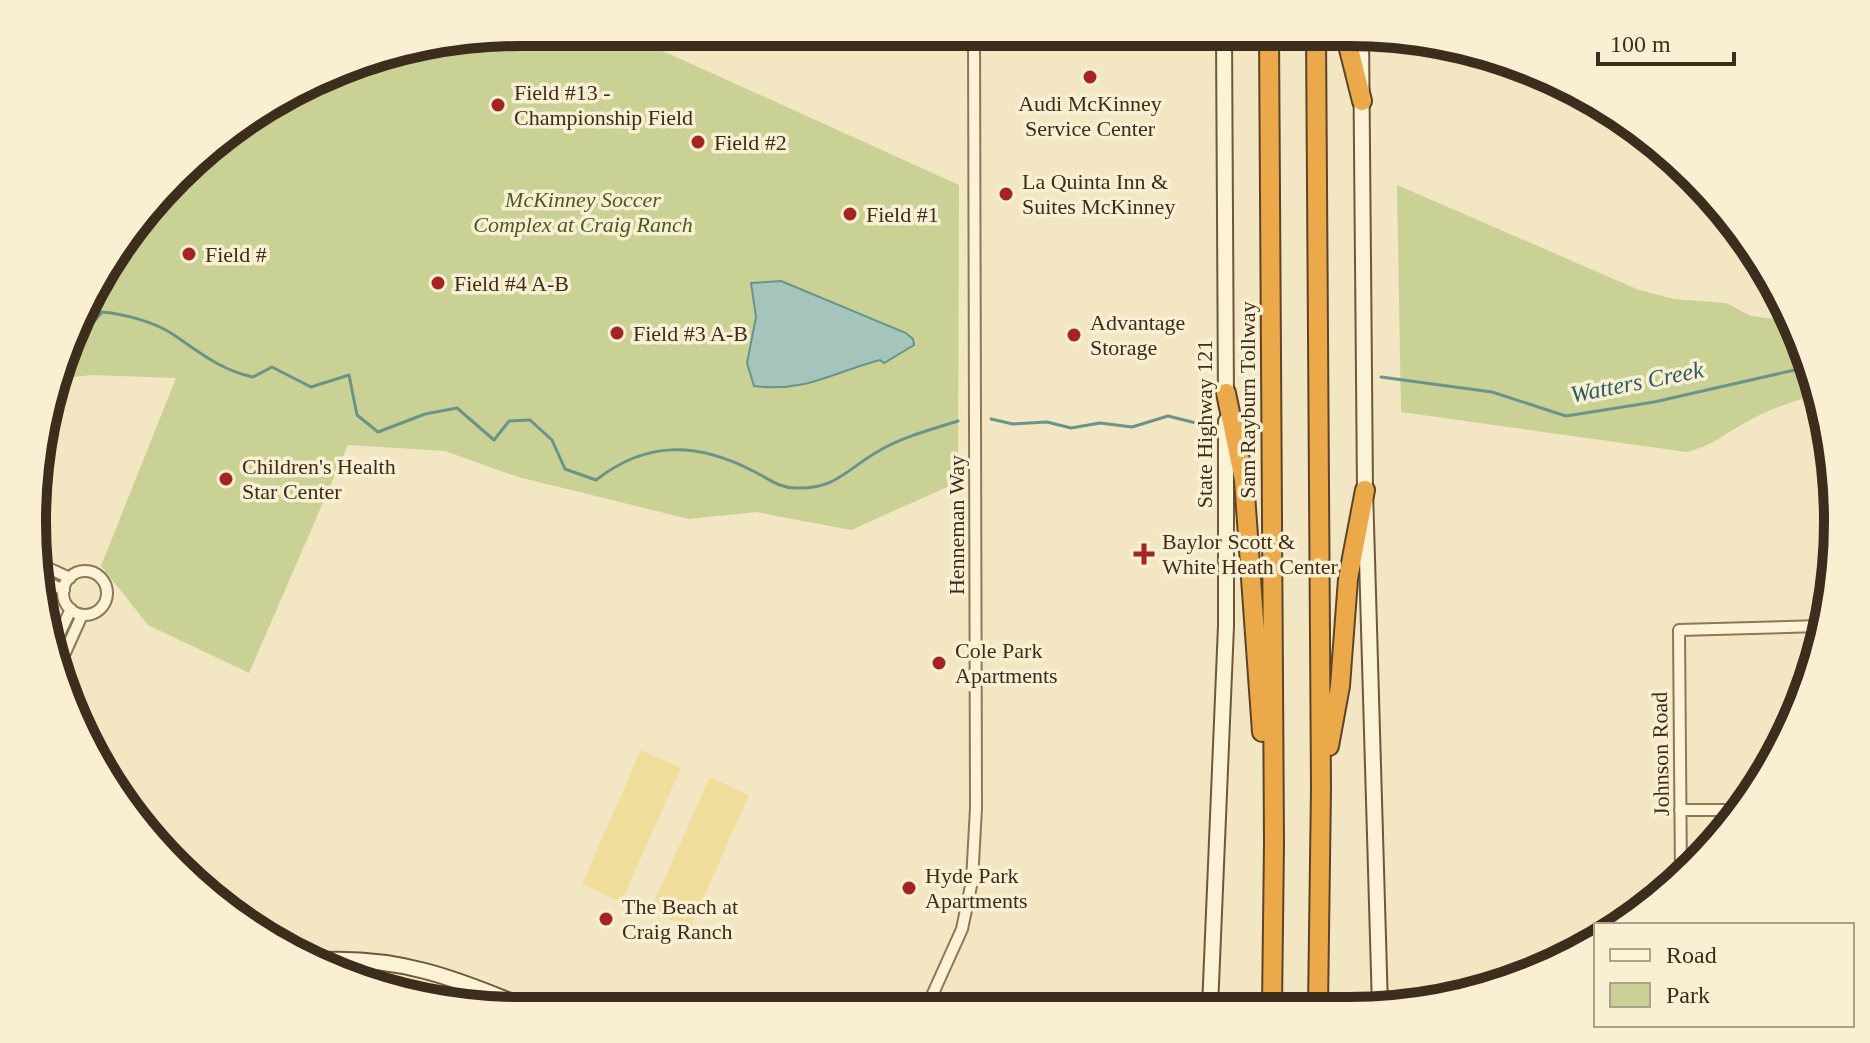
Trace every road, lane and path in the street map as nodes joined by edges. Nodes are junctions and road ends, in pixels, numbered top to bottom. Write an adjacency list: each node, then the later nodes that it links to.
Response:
1 (974, 46): 29 (street, Henneman Way)
2 (1224, 46): 8 (main road, State Highway 121)
3 (1269, 46): 22 (highway, Sam Rayburn Tollway)
4 (1316, 46): 19 (highway)
5 (1348, 46): 7 (highway)
6 (1361, 46): 7 (main road)
7 (1362, 101): 9 (main road)
8 (1226, 393): 22 (highway); 30 (main road, State Highway 121)
9 (1365, 490): 19 (highway); 28 (main road)
10 (48, 568): 11 (street)
11 (70, 578): 13 (street); 15 (street)
12 (50, 584): 13 (street)
13 (64, 590): 14 (street)
14 (71, 609): 15 (street); 17 (street)
15 (82, 615): 18 (street)
16 (1812, 626): 20 (street, Johnson Road)
17 (59, 634)
18 (65, 653)
19 (1321, 788): 32 (highway)
20 (1680, 810): 21 (street); 23 (street, Johnson Road)
21 (1727, 810)
22 (1274, 843): 31 (highway, Sam Rayburn Tollway)
23 (1681, 862)
24 (335, 959): 25 (main road)
25 (452, 977): 26 (main road); 27 (main road)
26 (446, 991)
27 (498, 996)
28 (1380, 996)
29 (931, 997)
30 (1210, 997)
31 (1272, 997)
32 (1318, 997)

